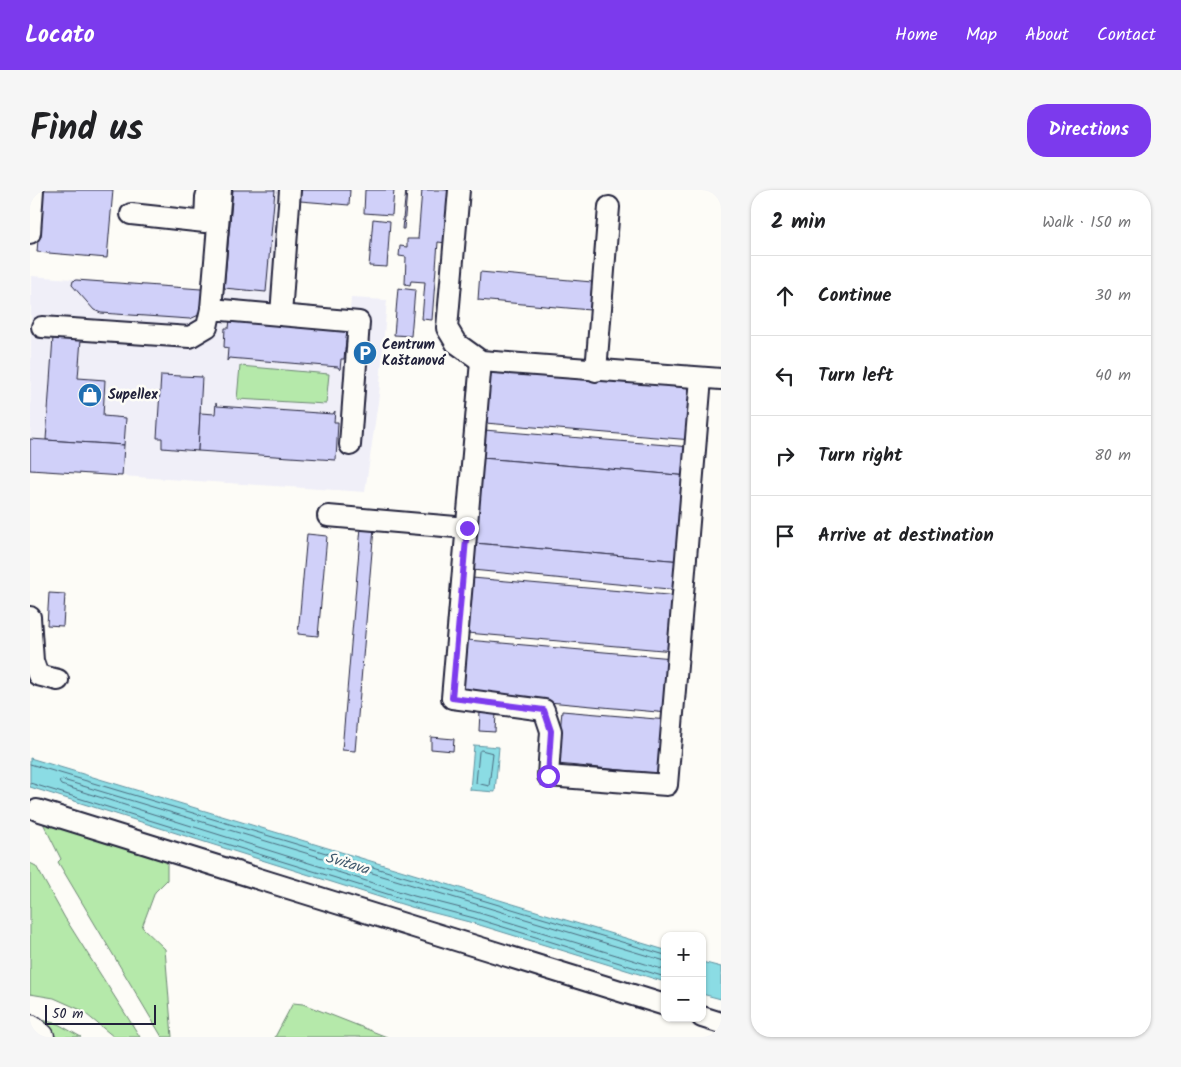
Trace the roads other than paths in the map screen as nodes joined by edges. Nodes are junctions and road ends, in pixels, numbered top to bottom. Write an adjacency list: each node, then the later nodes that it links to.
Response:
1 (33, 190): 8 (lane)
2 (207, 190): 7 (lane)
3 (221, 190): 9 (lane)
4 (290, 190): 10 (lane)
5 (459, 190): 12 (lane)
6 (609, 207): 13 (lane)
7 (131, 214)
8 (30, 233)
9 (211, 309): 10 (lane); 11 (lane)
10 (281, 315): 15 (lane)
11 (42, 328)
12 (480, 361): 13 (lane); 17 (lane)
13 (596, 371): 14 (lane)
14 (711, 379): 17 (lane)
15 (350, 445)
16 (328, 516): 17 (lane)
17 (467, 528)
18 (30, 617): 19 (lane)
19 (58, 680)
20 (37, 810): 21 (lane)
21 (661, 1004)
22 (706, 1018): 23 (lane)
23 (721, 1022)
24 (30, 1029): 25 (highway)
25 (40, 1037)

